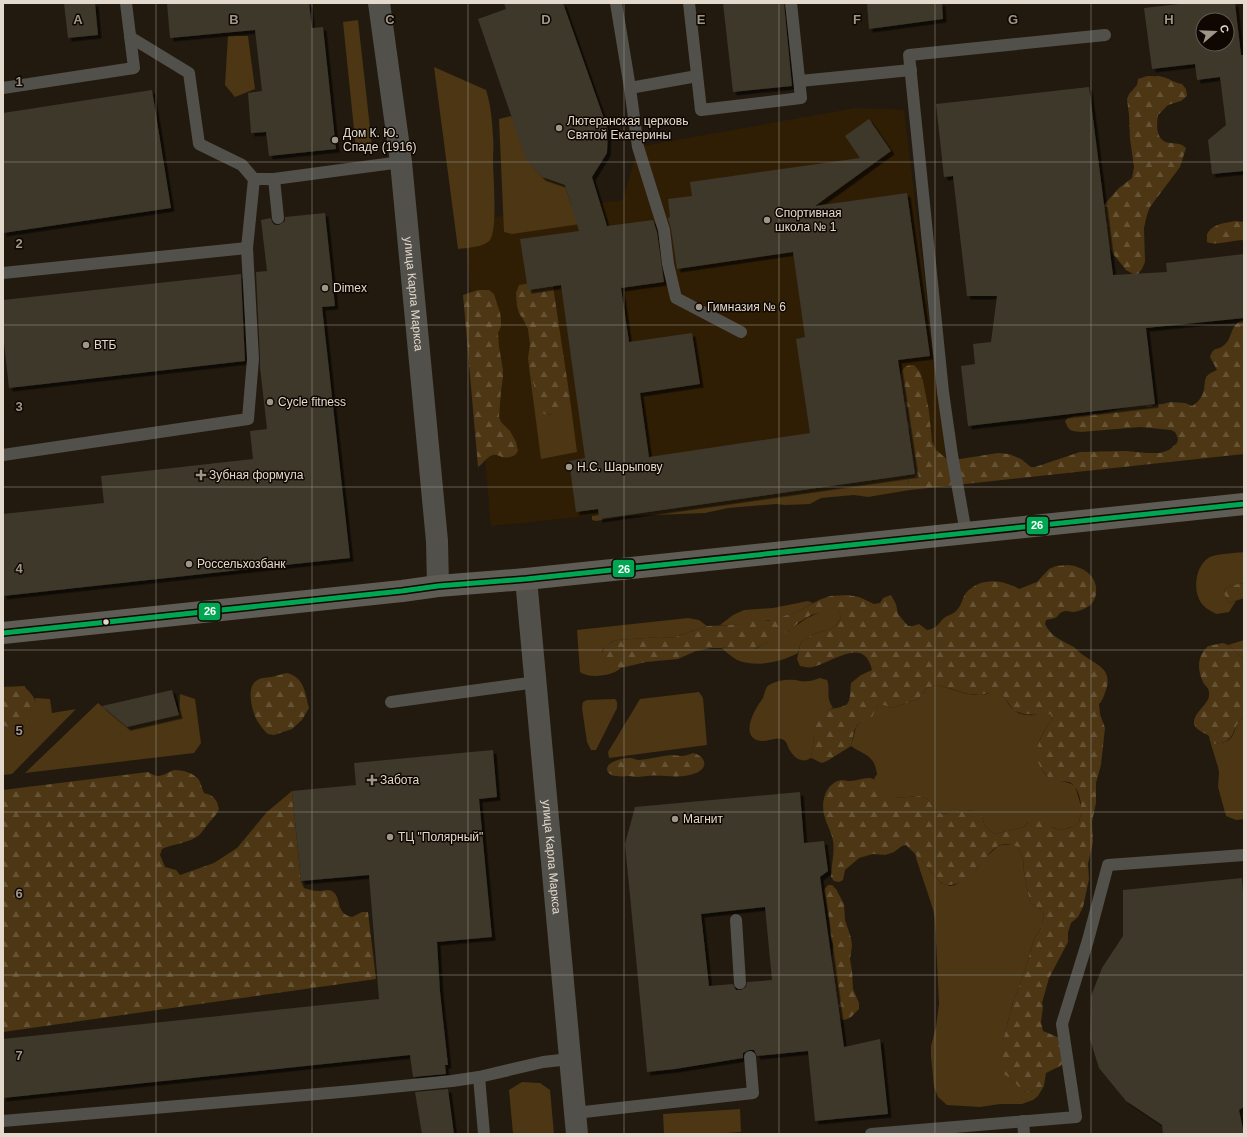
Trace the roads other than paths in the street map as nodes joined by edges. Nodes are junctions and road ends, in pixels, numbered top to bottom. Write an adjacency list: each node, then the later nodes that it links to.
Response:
1 (126, 3): 7 (lane)
2 (379, 3): 13 (street, улица Карла Маркса)
3 (616, 3): 12 (lane)
4 (689, 3): 9 (lane)
5 (791, 3): 10 (lane)
6 (1105, 35): 8 (lane)
7 (130, 37): 11 (lane); 14 (lane)
8 (911, 70): 10 (lane); 22 (lane)
9 (697, 76): 10 (lane); 12 (lane)
10 (800, 82)
11 (3, 88)
12 (630, 88): 19 (lane)
13 (401, 162): 15 (lane); 24 (street, улица Карла Маркса)
14 (254, 179): 15 (lane); 17 (lane)
15 (274, 179): 16 (lane)
16 (278, 218)
17 (246, 248): 18 (lane); 20 (lane)
18 (3, 273)
19 (741, 332)
20 (3, 455)
21 (1244, 504): 22 (main road)
22 (966, 533): 23 (main road)
23 (526, 579): 24 (main road); 26 (street, улица Карла Маркса)
24 (438, 586): 25 (main road)
25 (3, 633)
26 (536, 682): 27 (lane); 32 (street, улица Карла Маркса)
27 (391, 702)
28 (1244, 855): 36 (lane)
29 (736, 920): 30 (lane)
30 (740, 983)
31 (750, 1056): 34 (lane)
32 (570, 1059): 33 (lane); 34 (street, улица Карла Маркса)
33 (479, 1077): 35 (lane); 38 (lane)
34 (575, 1113): 39 (street, улица Карла Маркса)
35 (3, 1121)
36 (1023, 1121): 37 (lane); 41 (lane)
37 (907, 1133): 40 (lane)
38 (484, 1134)
39 (577, 1134)
40 (871, 1134)
41 (1024, 1134)

